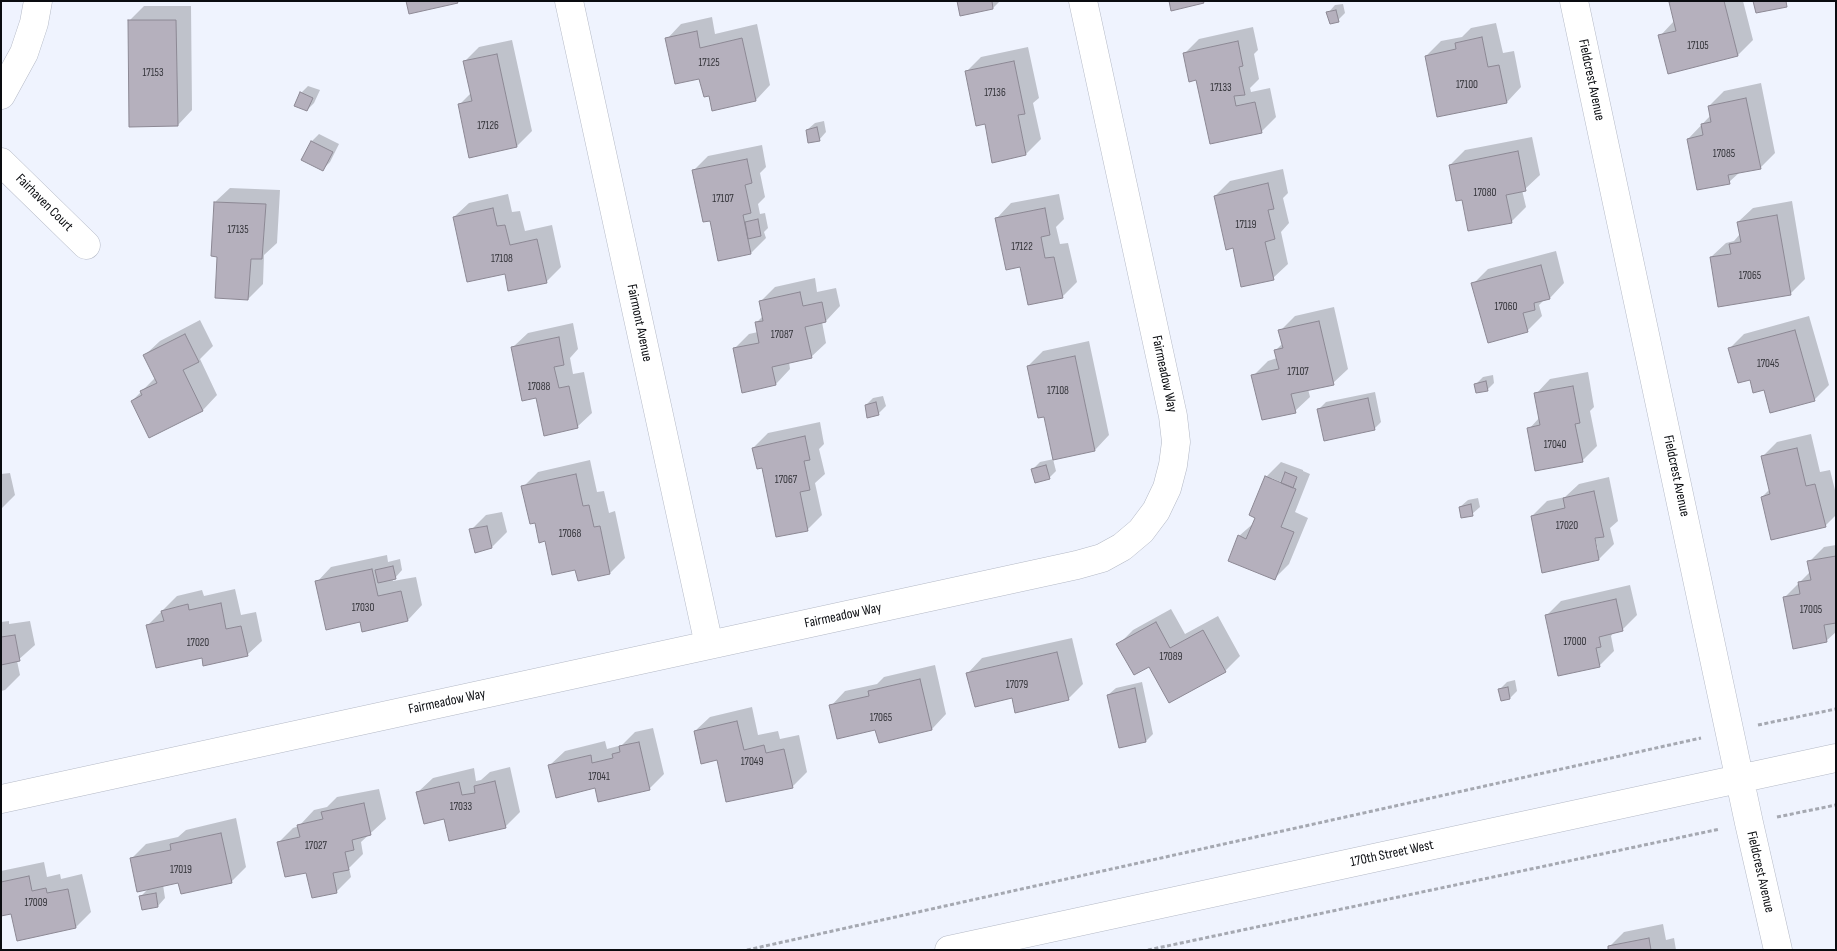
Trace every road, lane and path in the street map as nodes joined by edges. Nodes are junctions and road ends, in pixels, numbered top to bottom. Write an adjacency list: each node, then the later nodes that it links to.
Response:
1 (38, 1): 5 (street)
2 (569, 1): 8 (street, Fairmont Avenue)
3 (1083, 1): 8 (street, Fairmeadow Way)
4 (1574, 1): 10 (street, Fieldcrest Avenue)
5 (1, 95)
6 (1, 162): 7 (street, Fairhaven Court)
7 (86, 245)
8 (709, 645): 13 (street, Fairmeadow Way)
9 (1836, 709): 10 (path)
10 (1730, 732): 12 (street, Fieldcrest Avenue); 16 (path)
11 (1836, 758): 12 (street, 170th Street West)
12 (1740, 779): 15 (street, Fieldcrest Avenue); 17 (street, 170th Street West)
13 (1, 799)
14 (1836, 805): 15 (path)
15 (1749, 823): 18 (path); 19 (street, Fieldcrest Avenue)
16 (747, 950)
17 (949, 950)
18 (1148, 950)
19 (1778, 950)

